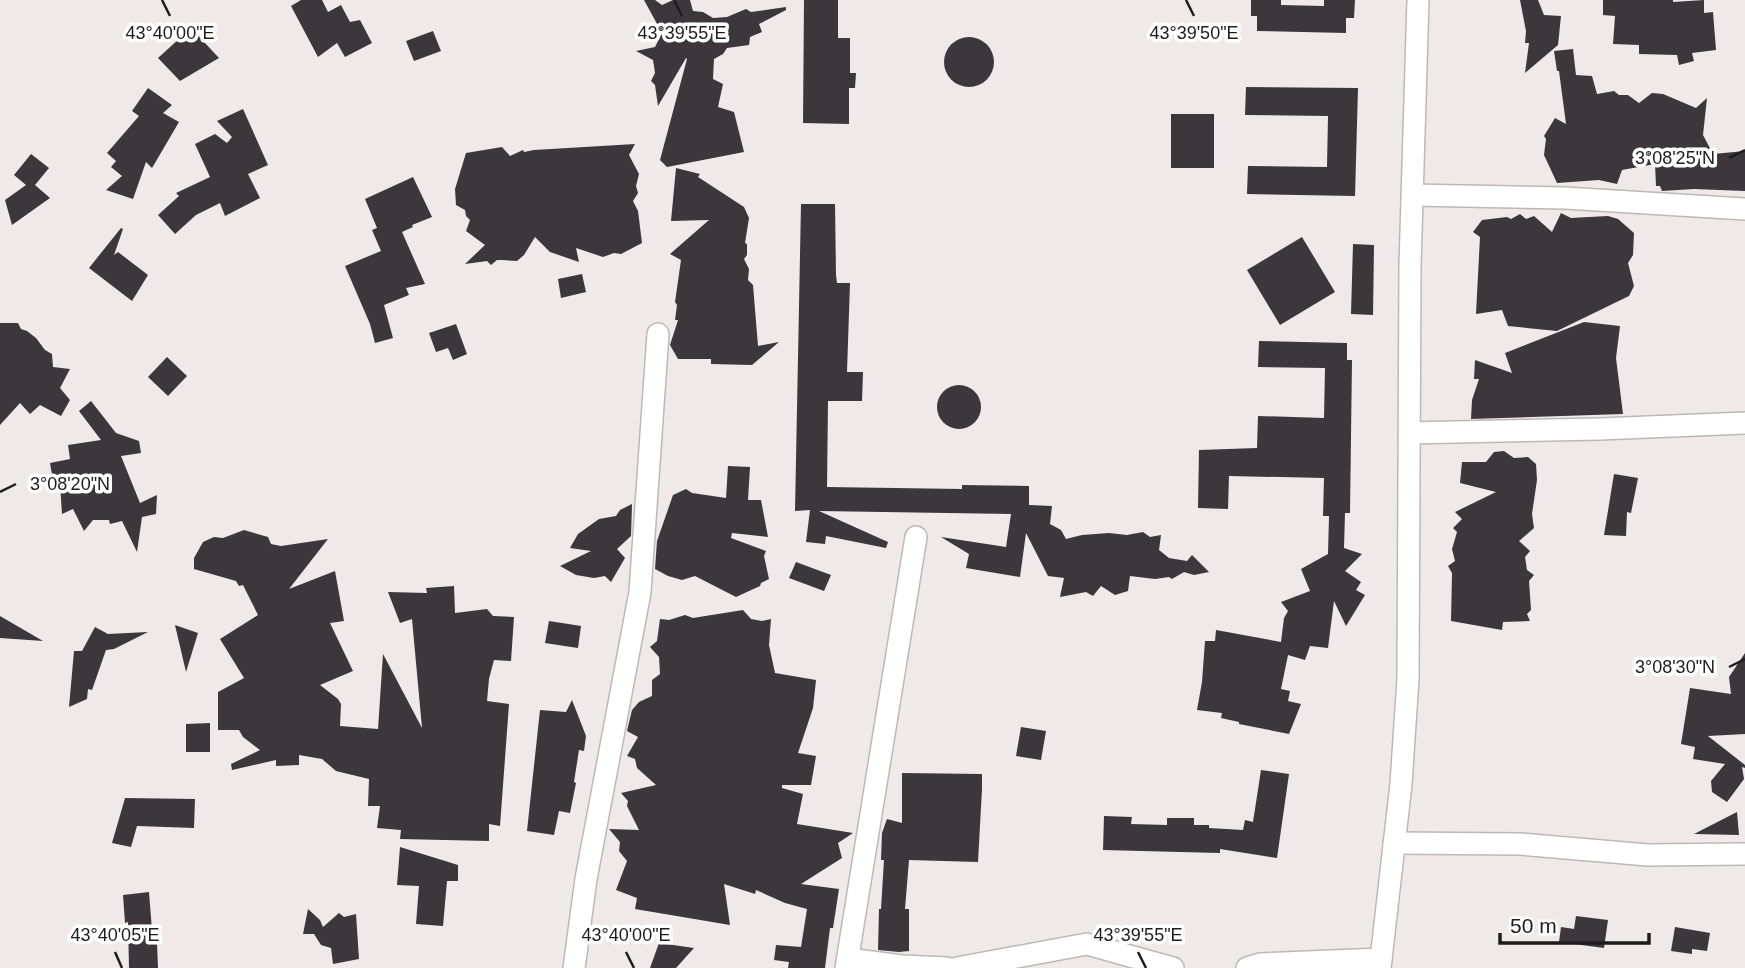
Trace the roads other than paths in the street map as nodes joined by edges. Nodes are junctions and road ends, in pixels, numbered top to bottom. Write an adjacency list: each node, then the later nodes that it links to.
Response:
1 (1418, 0): 2 (street)
2 (1413, 195): 3 (street); 6 (street)
3 (1745, 209)
4 (658, 334): 12 (street)
5 (1745, 423): 6 (street)
6 (1409, 433): 8 (street)
7 (916, 537): 10 (street)
8 (1394, 843): 9 (street); 11 (street)
9 (1745, 854)
10 (847, 963): 13 (street)
11 (1381, 963): 16 (street)
12 (574, 968)
13 (947, 968)
14 (957, 968): 15 (street)
15 (1173, 968)
16 (1247, 968)

